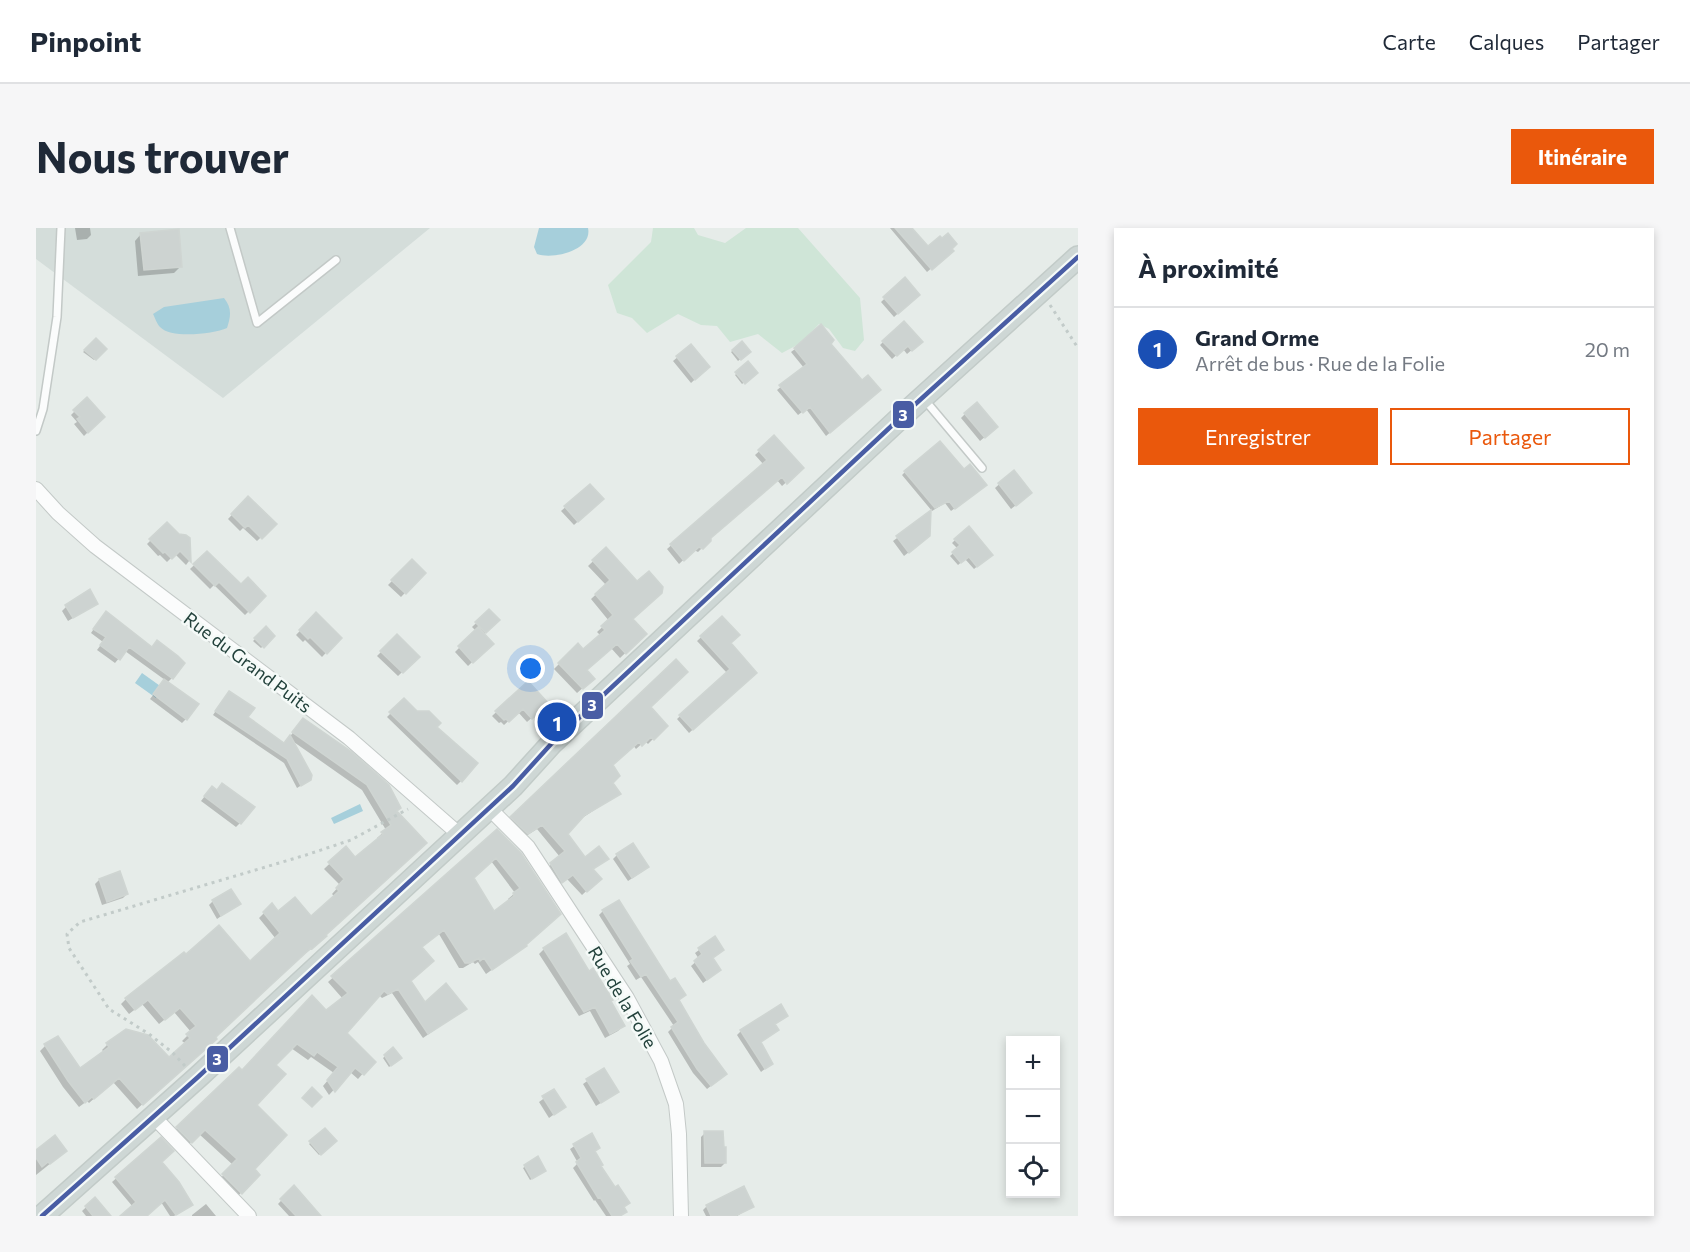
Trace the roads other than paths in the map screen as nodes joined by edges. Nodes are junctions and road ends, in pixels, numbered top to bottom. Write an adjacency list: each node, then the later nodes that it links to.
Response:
1 (61, 228): 6 (lane)
2 (230, 228): 4 (lane)
3 (1078, 257): 5 (main road)
4 (336, 260)
5 (922, 398): 7 (lane); 9 (main road)
6 (36, 431)
7 (982, 468)
8 (36, 489): 10 (street, Rue du Grand Puits)
9 (489, 808): 10 (main road); 14 (street, Rue de la Folie)
10 (460, 835): 11 (main road)
11 (154, 1117): 12 (main road); 13 (street)
12 (42, 1216)
13 (249, 1216)
14 (681, 1216)

